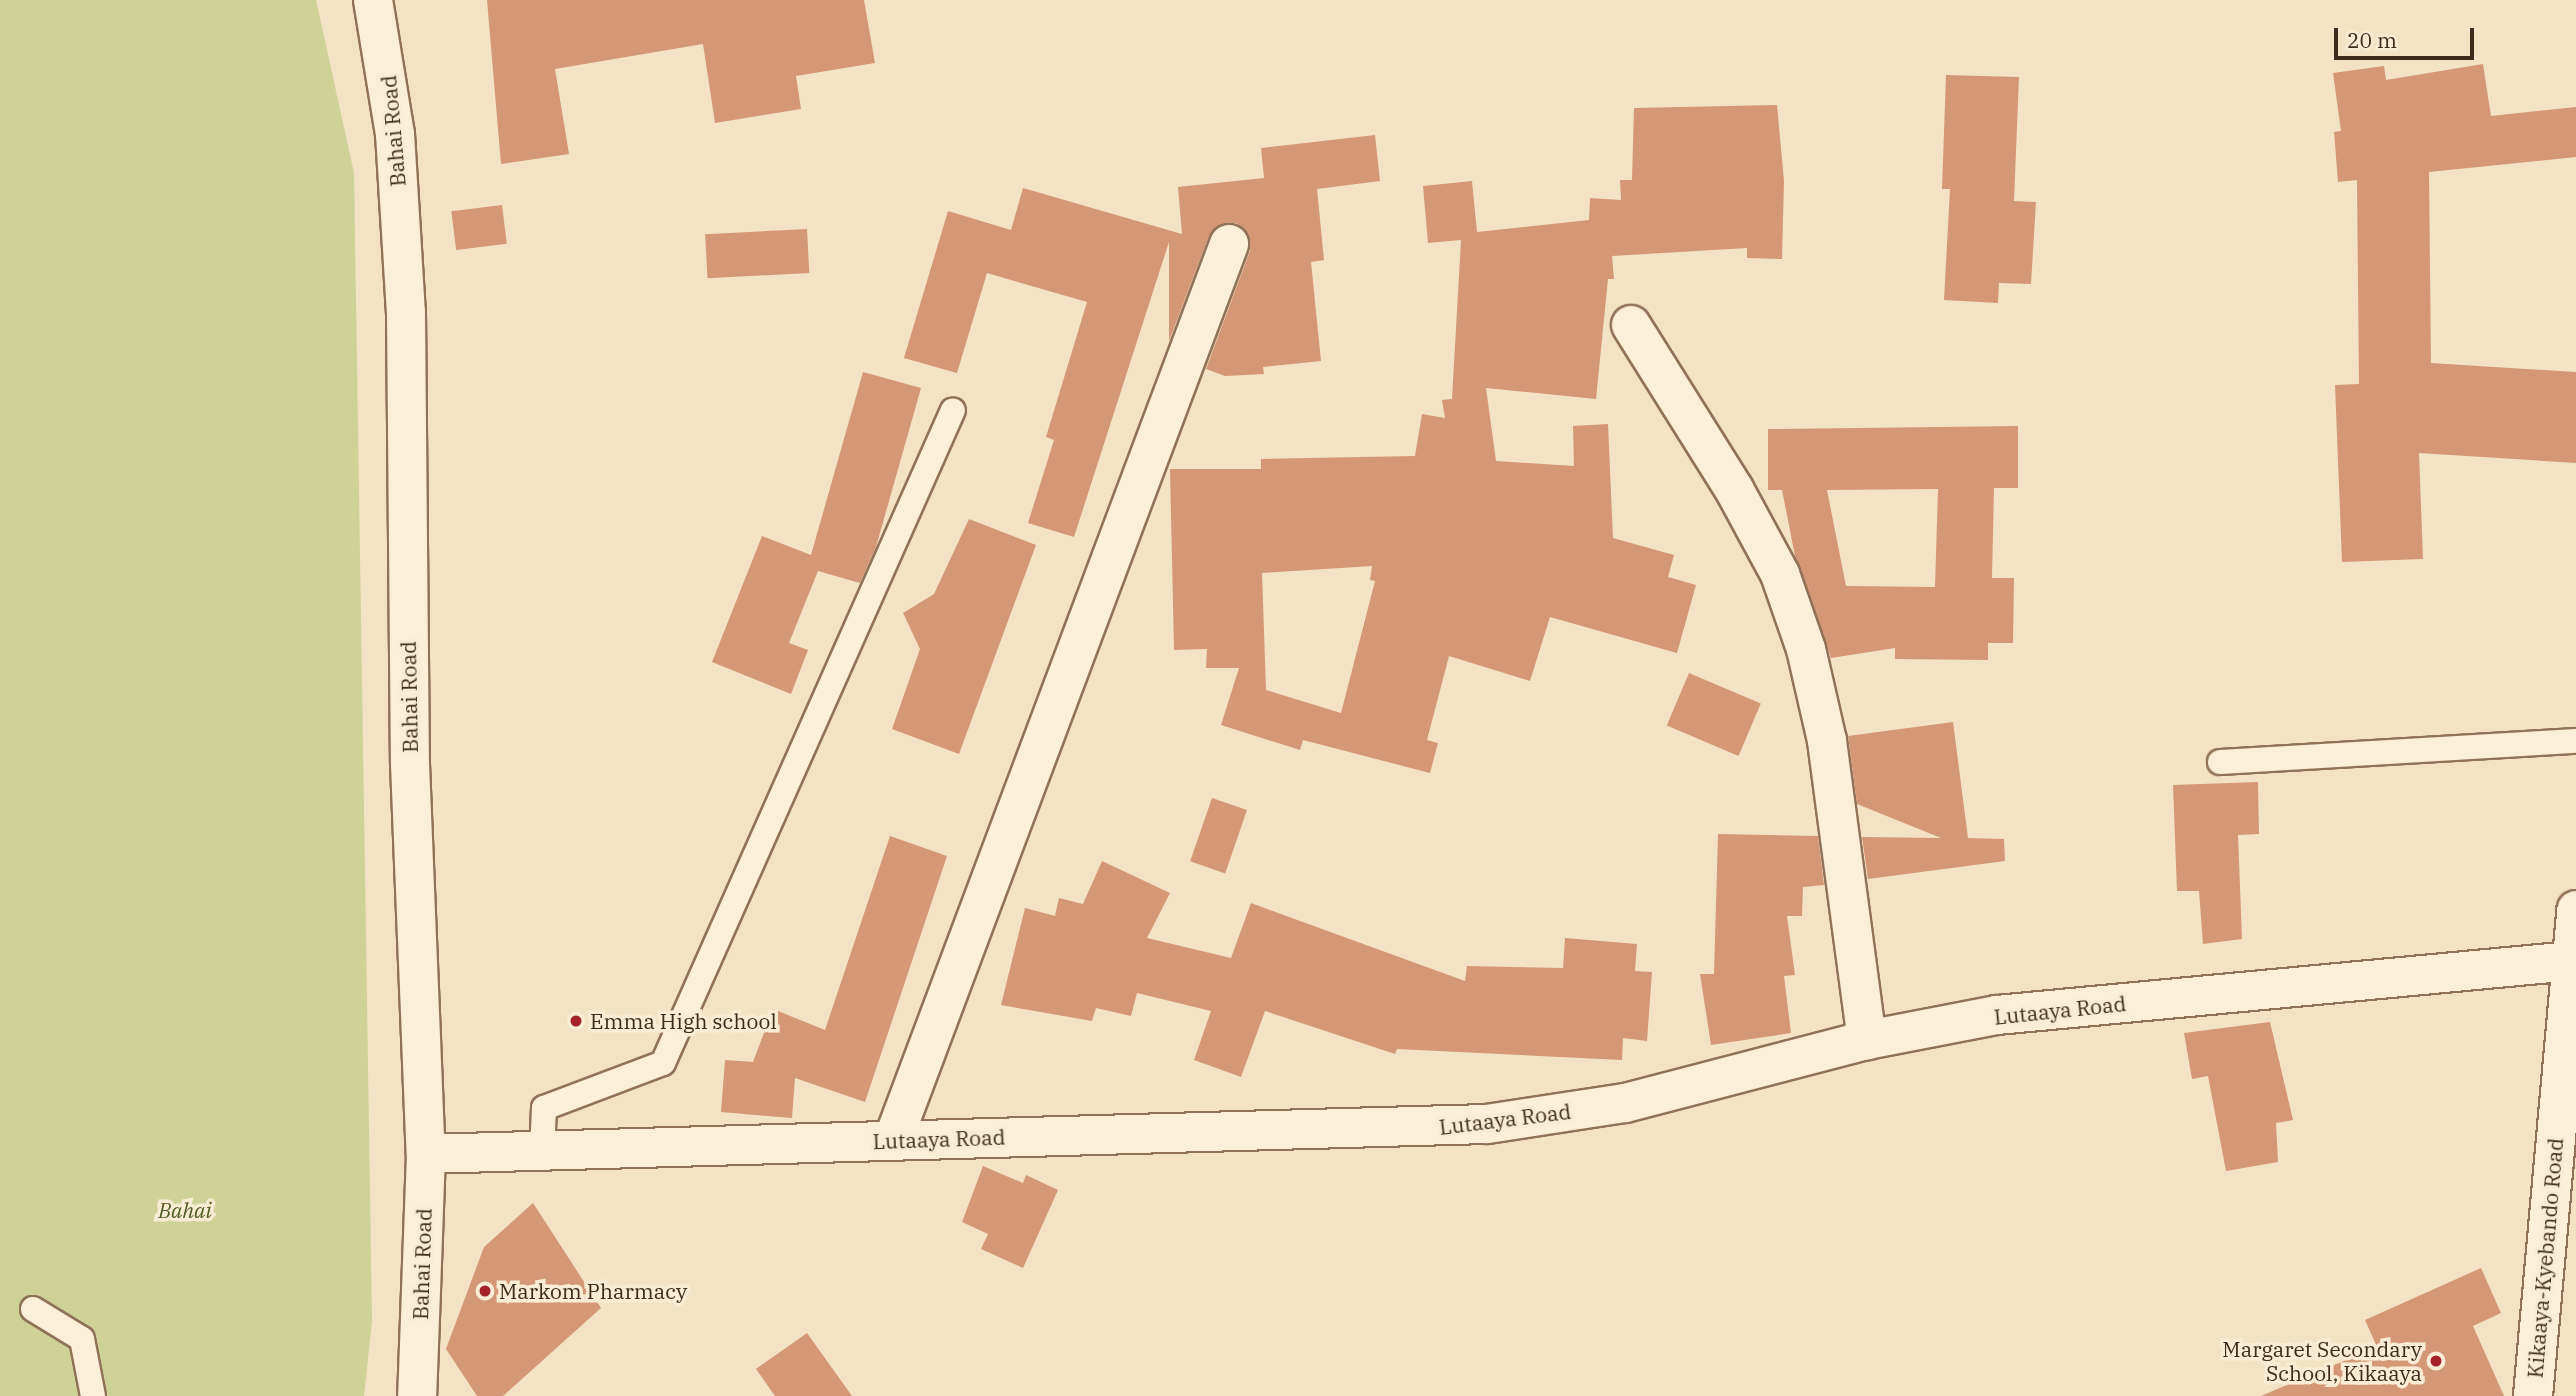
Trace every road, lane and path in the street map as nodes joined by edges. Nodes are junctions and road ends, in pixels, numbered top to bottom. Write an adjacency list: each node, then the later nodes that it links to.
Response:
1 (373, 0): 12 (street, Bahai Road)
2 (1229, 244): 10 (street)
3 (1631, 325): 9 (street)
4 (953, 410): 11 (lane)
5 (2576, 741): 6 (lane)
6 (2220, 762)
7 (2576, 910): 8 (street, Kikaaya-Kyebando Road)
8 (2571, 961): 9 (street, Lutaaya Road); 16 (street, Kikaaya-Kyebando Road)
9 (1867, 1040): 10 (street, Lutaaya Road)
10 (893, 1140): 11 (street, Lutaaya Road)
11 (541, 1152): 12 (street, Lutaaya Road)
12 (426, 1154): 15 (street, Bahai Road)
13 (33, 1309): 14 (lane)
14 (93, 1396)
15 (417, 1396)
16 (2533, 1396)

